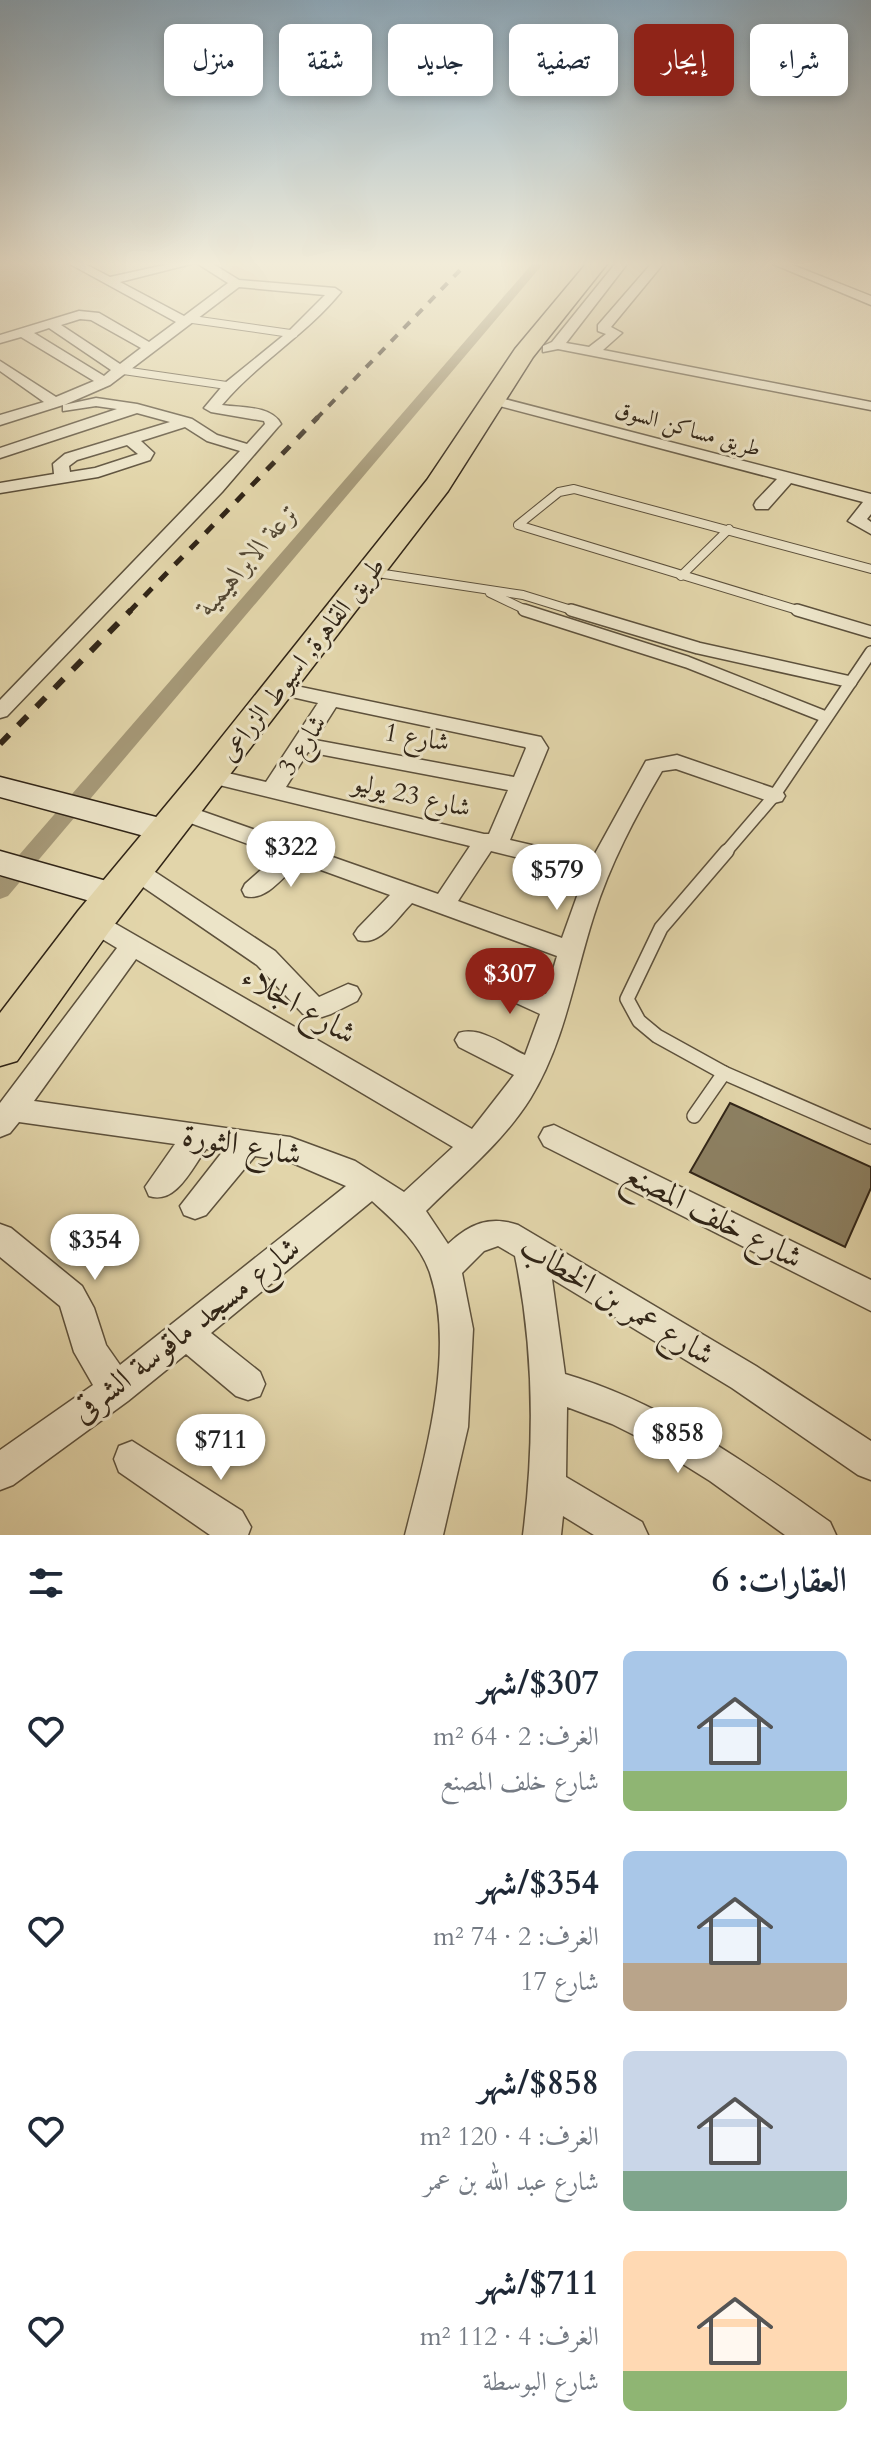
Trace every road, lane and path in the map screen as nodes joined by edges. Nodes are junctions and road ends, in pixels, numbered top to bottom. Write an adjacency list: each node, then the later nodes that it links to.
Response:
1 (29, 336): 14 (street)
2 (69, 336): 13 (street)
3 (127, 336): 10 (street)
4 (164, 336): 10 (street)
5 (292, 336): 15 (street)
6 (539, 336): 17 (highway, طريق القاهرة, اسيوط الزراعى)
7 (539, 336): 55 (highway, طريق القاهرة, اسيوط الزراعى)
8 (549, 336): 11 (street)
9 (612, 336): 11 (street)
10 (148, 347): 13 (street)
11 (593, 351): 19 (street)
12 (0, 365): 18 (street)
13 (120, 370): 14 (street); 15 (lane)
14 (105, 382): 16 (street)
15 (230, 386): 21 (street)
16 (90, 389): 18 (street); 21 (street)
17 (493, 400): 29 (street, طريق مساكن السوق); 36 (highway, طريق القاهرة, اسيوط الزراعى)
18 (55, 403): 22 (street)
19 (871, 406)
20 (137, 408): 23 (street); 24 (street); 27 (street)
21 (211, 408): 26 (street)
22 (0, 420)
23 (187, 422): 25 (street); 26 (street)
24 (0, 428)
25 (129, 439): 28 (street); 28 (street)
26 (249, 449): 46 (street)
27 (0, 453)
28 (63, 477): 30 (street)
29 (786, 479): 31 (street, طريق مساكن السوق); 32 (street)
30 (0, 488)
31 (871, 501): 34 (street)
32 (762, 505)
33 (729, 529): 35 (lane); 37 (lane); 37 (lane)
34 (871, 529)
35 (871, 569)
36 (370, 572): 38 (lane); 44 (highway, طريق القاهرة, اسيوط الزراعى)
37 (681, 576): 39 (lane)
38 (486, 590): 40 (lane); 42 (lane)
39 (871, 632)
40 (698, 648): 42 (lane); 43 (lane)
41 (871, 652): 43 (lane)
42 (687, 662): 47 (lane)
43 (851, 682): 47 (lane)
44 (277, 688): 45 (street); 49 (highway, طريق القاهرة, اسيوط الزراعى)
45 (331, 699): 48 (street, شارع 3); 50 (street)
46 (0, 712)
47 (826, 717): 53 (lane)
48 (302, 744): 50 (street, شارع 1); 52 (street, شارع 3)
49 (211, 776): 52 (street, شارع 23 يوليو); 54 (highway, طريق القاهرة, اسيوط الزراعى)
50 (521, 785): 56 (street)
51 (0, 787): 55 (main road)
52 (272, 791): 56 (street, شارع 23 يوليو)
53 (774, 796): 59 (street); 75 (lane)
54 (182, 812): 57 (street); 60 (highway, طريق القاهرة, اسيوط الزراعى)
55 (148, 826): 63 (highway, طريق القاهرة, اسيوط الزراعى)
56 (490, 842): 59 (street, شارع 23 يوليو); 64 (street)
57 (296, 852): 61 (street); 62 (street)
58 (0, 863): 63 (main road)
59 (600, 869): 67 (street)
60 (135, 870): 63 (highway, طريق القاهرة, اسيوط الزراعى); 69 (street)
61 (254, 890)
62 (408, 892): 64 (street); 65 (street)
63 (85, 898): 66 (street, شارع الجلاء); 71 (highway, طريق القاهرة, اسيوط الزراعى); 73 (highway, طريق القاهرة, اسيوط الزراعى)
64 (444, 904): 67 (street)
65 (367, 934)
66 (131, 947): 77 (street); 82 (street, شارع الجلاء)
67 (571, 951): 70 (street)
68 (486, 978): 70 (street)
69 (348, 994)
70 (555, 1009): 74 (street)
71 (0, 1020)
72 (469, 1040): 74 (street)
73 (0, 1048)
74 (531, 1071): 82 (street)
75 (724, 1073): 76 (lane); 80 (lane)
76 (694, 1116)
77 (6, 1117): 78 (street, شارع الثورة)
78 (199, 1136): 81 (street, شارع الثورة); 84 (street)
79 (554, 1137): 90 (street, شارع خلف المصنع)
80 (871, 1137)
81 (248, 1143): 83 (street, شارع الثورة); 85 (street)
82 (473, 1144): 86 (street)
83 (370, 1185): 86 (street, شارع الثورة); 91 (street, شارع مسجد ماقوسة الشرقى)
84 (160, 1187)
85 (195, 1206)
86 (405, 1211): 89 (street, شارع الثورة)
87 (0, 1238): 94 (street)
88 (529, 1247): 89 (street, شارع عمر بن الخطاب); 93 (street); 96 (street, شارع عمر بن الخطاب)
89 (445, 1268): 100 (street, شارع الثورة)
90 (871, 1296)
91 (186, 1333): 92 (street); 94 (street, شارع مسجد ماقوسة الشرقى)
92 (248, 1384)
93 (551, 1386): 98 (street); 103 (street)
94 (116, 1389): 97 (street, شارع مسجد ماقوسة الشرقى)
95 (132, 1459): 99 (street)
96 (871, 1462)
97 (0, 1472)
98 (548, 1487): 101 (street); 102 (street)
99 (229, 1535)
100 (424, 1535)
101 (542, 1535)
102 (629, 1535)
103 (817, 1535)

